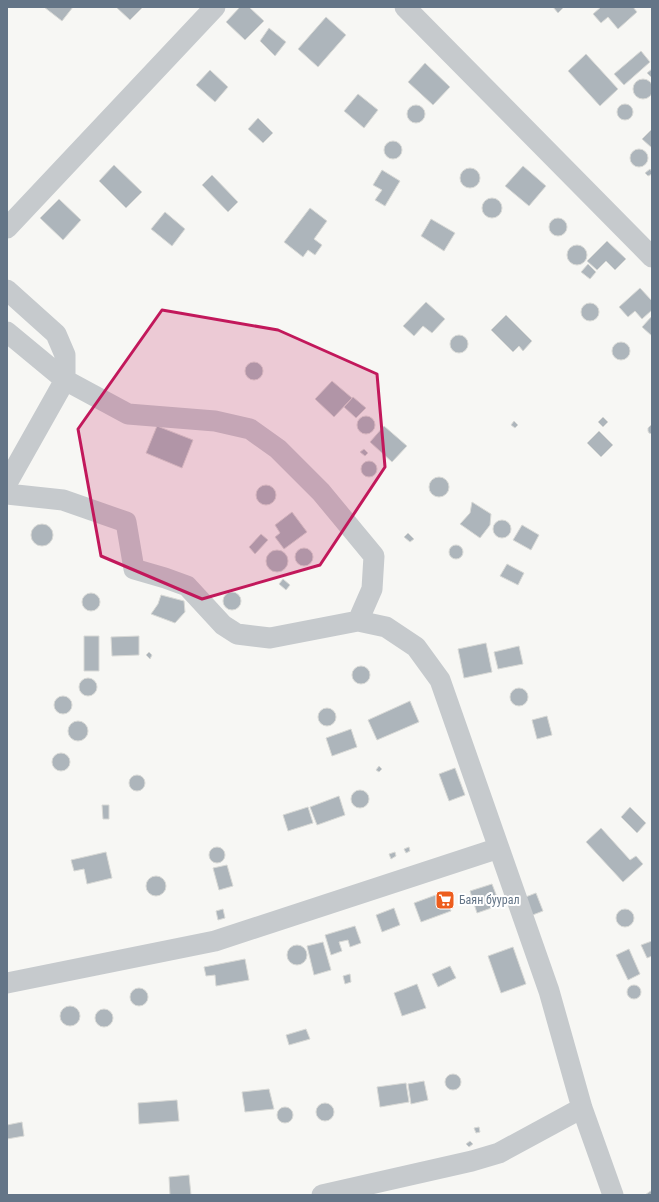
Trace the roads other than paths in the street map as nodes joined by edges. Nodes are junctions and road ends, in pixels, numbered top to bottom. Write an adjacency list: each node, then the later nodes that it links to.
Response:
1 (215, 7): 3 (street)
2 (405, 7): 4 (street)
3 (7, 228)
4 (652, 257)
5 (7, 290): 7 (street)
6 (7, 332): 7 (street)
7 (65, 380): 8 (street); 10 (street)
8 (7, 483)
9 (7, 494): 10 (street)
10 (358, 621): 11 (street)
11 (499, 848): 12 (street); 13 (street)
12 (7, 983)
13 (582, 1108): 14 (street); 15 (street)
14 (322, 1195)
15 (613, 1195)

